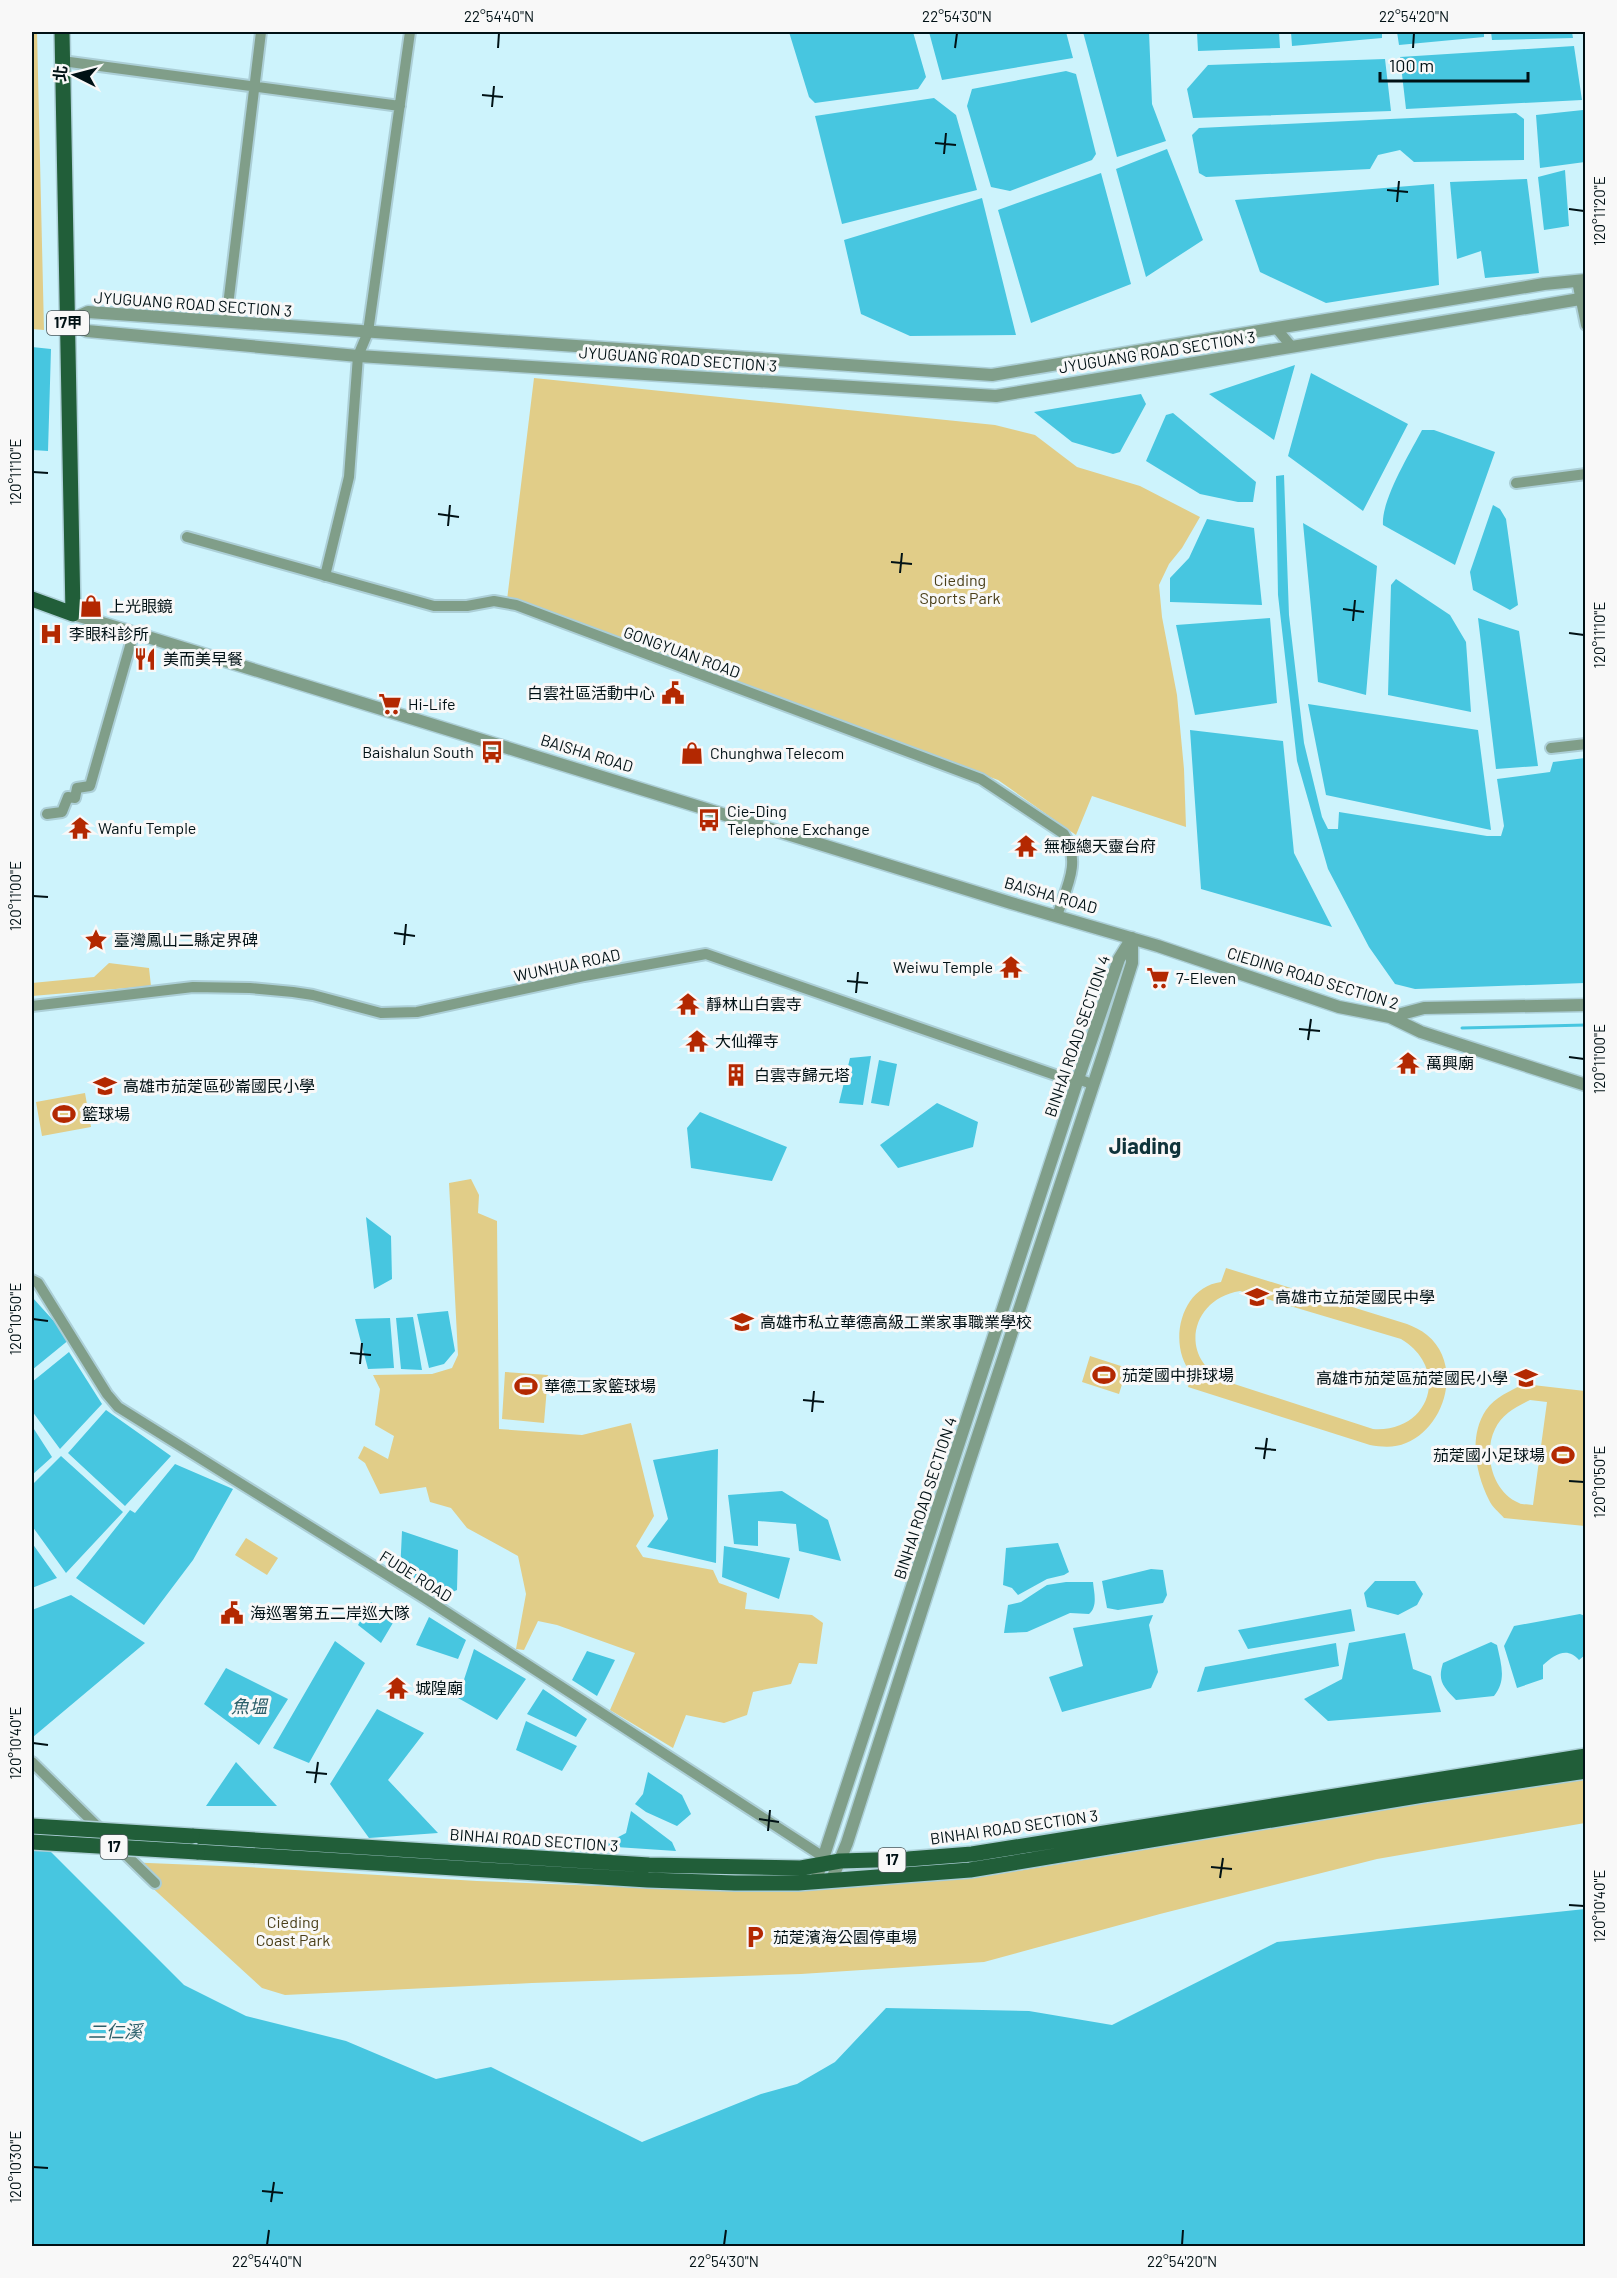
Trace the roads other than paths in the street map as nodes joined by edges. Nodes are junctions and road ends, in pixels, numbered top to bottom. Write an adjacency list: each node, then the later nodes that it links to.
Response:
1 (62, 32): 4 (main road, 17甲)
2 (261, 32): 5 (street)
3 (410, 32): 6 (street)
4 (62, 61): 5 (street); 9 (main road, 17甲)
5 (253, 86): 6 (street); 10 (street)
6 (400, 106): 13 (street)
7 (1581, 280): 8 (street); 12 (street, JYUGUANG ROAD SECTION 3)
8 (1583, 299): 11 (street); 14 (street, JYUGUANG ROAD SECTION 3)
9 (68, 321): 10 (street, JYUGUANG ROAD SECTION 3); 15 (street, JYUGUANG ROAD SECTION 3); 21 (main road, 17甲)
10 (226, 322): 13 (street, JYUGUANG ROAD SECTION 3)
11 (1586, 325)
12 (1276, 327): 13 (street, JYUGUANG ROAD SECTION 3); 14 (street)
13 (368, 332): 15 (street)
14 (1292, 347): 15 (street, JYUGUANG ROAD SECTION 3)
15 (358, 356): 19 (street)
16 (1586, 474): 17 (street)
17 (1516, 483)
18 (188, 537): 19 (street, GONGYUAN ROAD)
19 (326, 576): 26 (street, GONGYUAN ROAD)
20 (32, 599): 21 (main road, BAISHA ROAD)
21 (73, 614): 22 (street, BAISHA ROAD)
22 (134, 632): 25 (street); 26 (street, BAISHA ROAD)
23 (1586, 744): 24 (street)
24 (1551, 748)
25 (47, 814)
26 (1057, 916): 27 (street, BAISHA ROAD)
27 (1132, 938): 30 (street, CIEDING ROAD SECTION 2); 31 (street, BINHAI ROAD SECTION 4); 32 (street, BINHAI ROAD SECTION 4)
28 (1586, 1005): 30 (street)
29 (32, 1006): 31 (street, WUNHUA ROAD)
30 (1390, 1017): 33 (street, CIEDING ROAD SECTION 2)
31 (1078, 1079): 32 (street, WUNHUA ROAD); 41 (street, BINHAI ROAD SECTION 4)
32 (1092, 1084): 41 (street, BINHAI ROAD SECTION 4)
33 (1586, 1085)
34 (32, 1280): 41 (street, FUDE ROAD)
35 (1586, 1756): 38 (main road, BINHAI ROAD SECTION 3 / 17)
36 (32, 1762): 44 (street)
37 (1586, 1771): 38 (main road, BINHAI ROAD SECTION 3 / 17)
38 (1421, 1789): 41 (main road, BINHAI ROAD SECTION 3 / 17); 42 (main road, BINHAI ROAD SECTION 3 / 17)
39 (32, 1826): 41 (main road, BINHAI ROAD SECTION 3 / 17, bridge)
40 (32, 1842): 43 (main road, BINHAI ROAD SECTION 3 / 17, bridge)
41 (829, 1861): 42 (street, BINHAI ROAD SECTION 4); 43 (street, BINHAI ROAD SECTION 4)
42 (832, 1879): 43 (main road, BINHAI ROAD SECTION 3 / 17)
43 (816, 1880)
44 (155, 1883)

